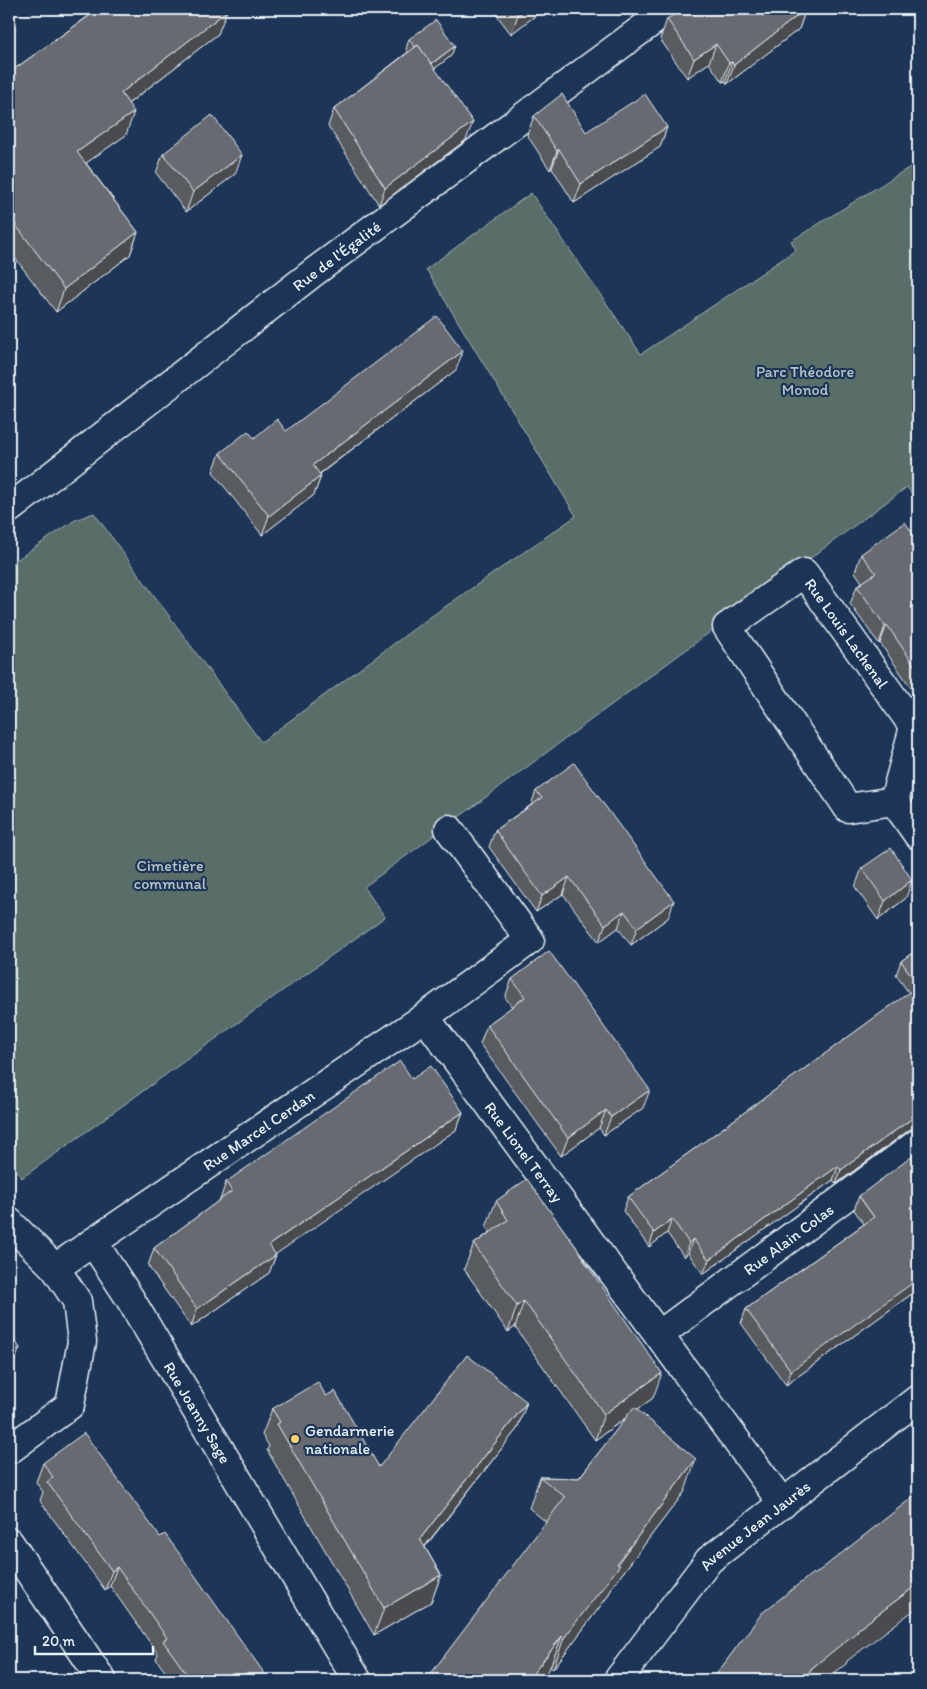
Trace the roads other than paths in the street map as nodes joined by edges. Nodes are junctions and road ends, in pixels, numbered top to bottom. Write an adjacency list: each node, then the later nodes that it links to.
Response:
1 (669, 9): 2 (street, Rue de l'Égalité)
2 (9, 508)
3 (894, 801): 3 (street, Rue Louis Lachenal); 5 (street)
4 (449, 829): 6 (street)
5 (918, 835)
6 (425, 1017): 9 (street, Rue Marcel Cerdan); 11 (street, Rue Lionel Terray)
7 (918, 1142): 11 (street, Rue Alain Colas)
8 (9, 1222): 10 (street)
9 (93, 1242): 10 (street); 17 (street, Rue Joanny Sage)
10 (54, 1268): 13 (street)
11 (659, 1335): 14 (street, Rue Lionel Terray)
12 (918, 1398): 14 (street, Avenue Jean Jaurès)
13 (9, 1450)
14 (783, 1504): 18 (street, Avenue Jean Jaurès)
15 (9, 1542): 16 (street)
16 (102, 1680)
17 (357, 1680)
18 (618, 1680)

